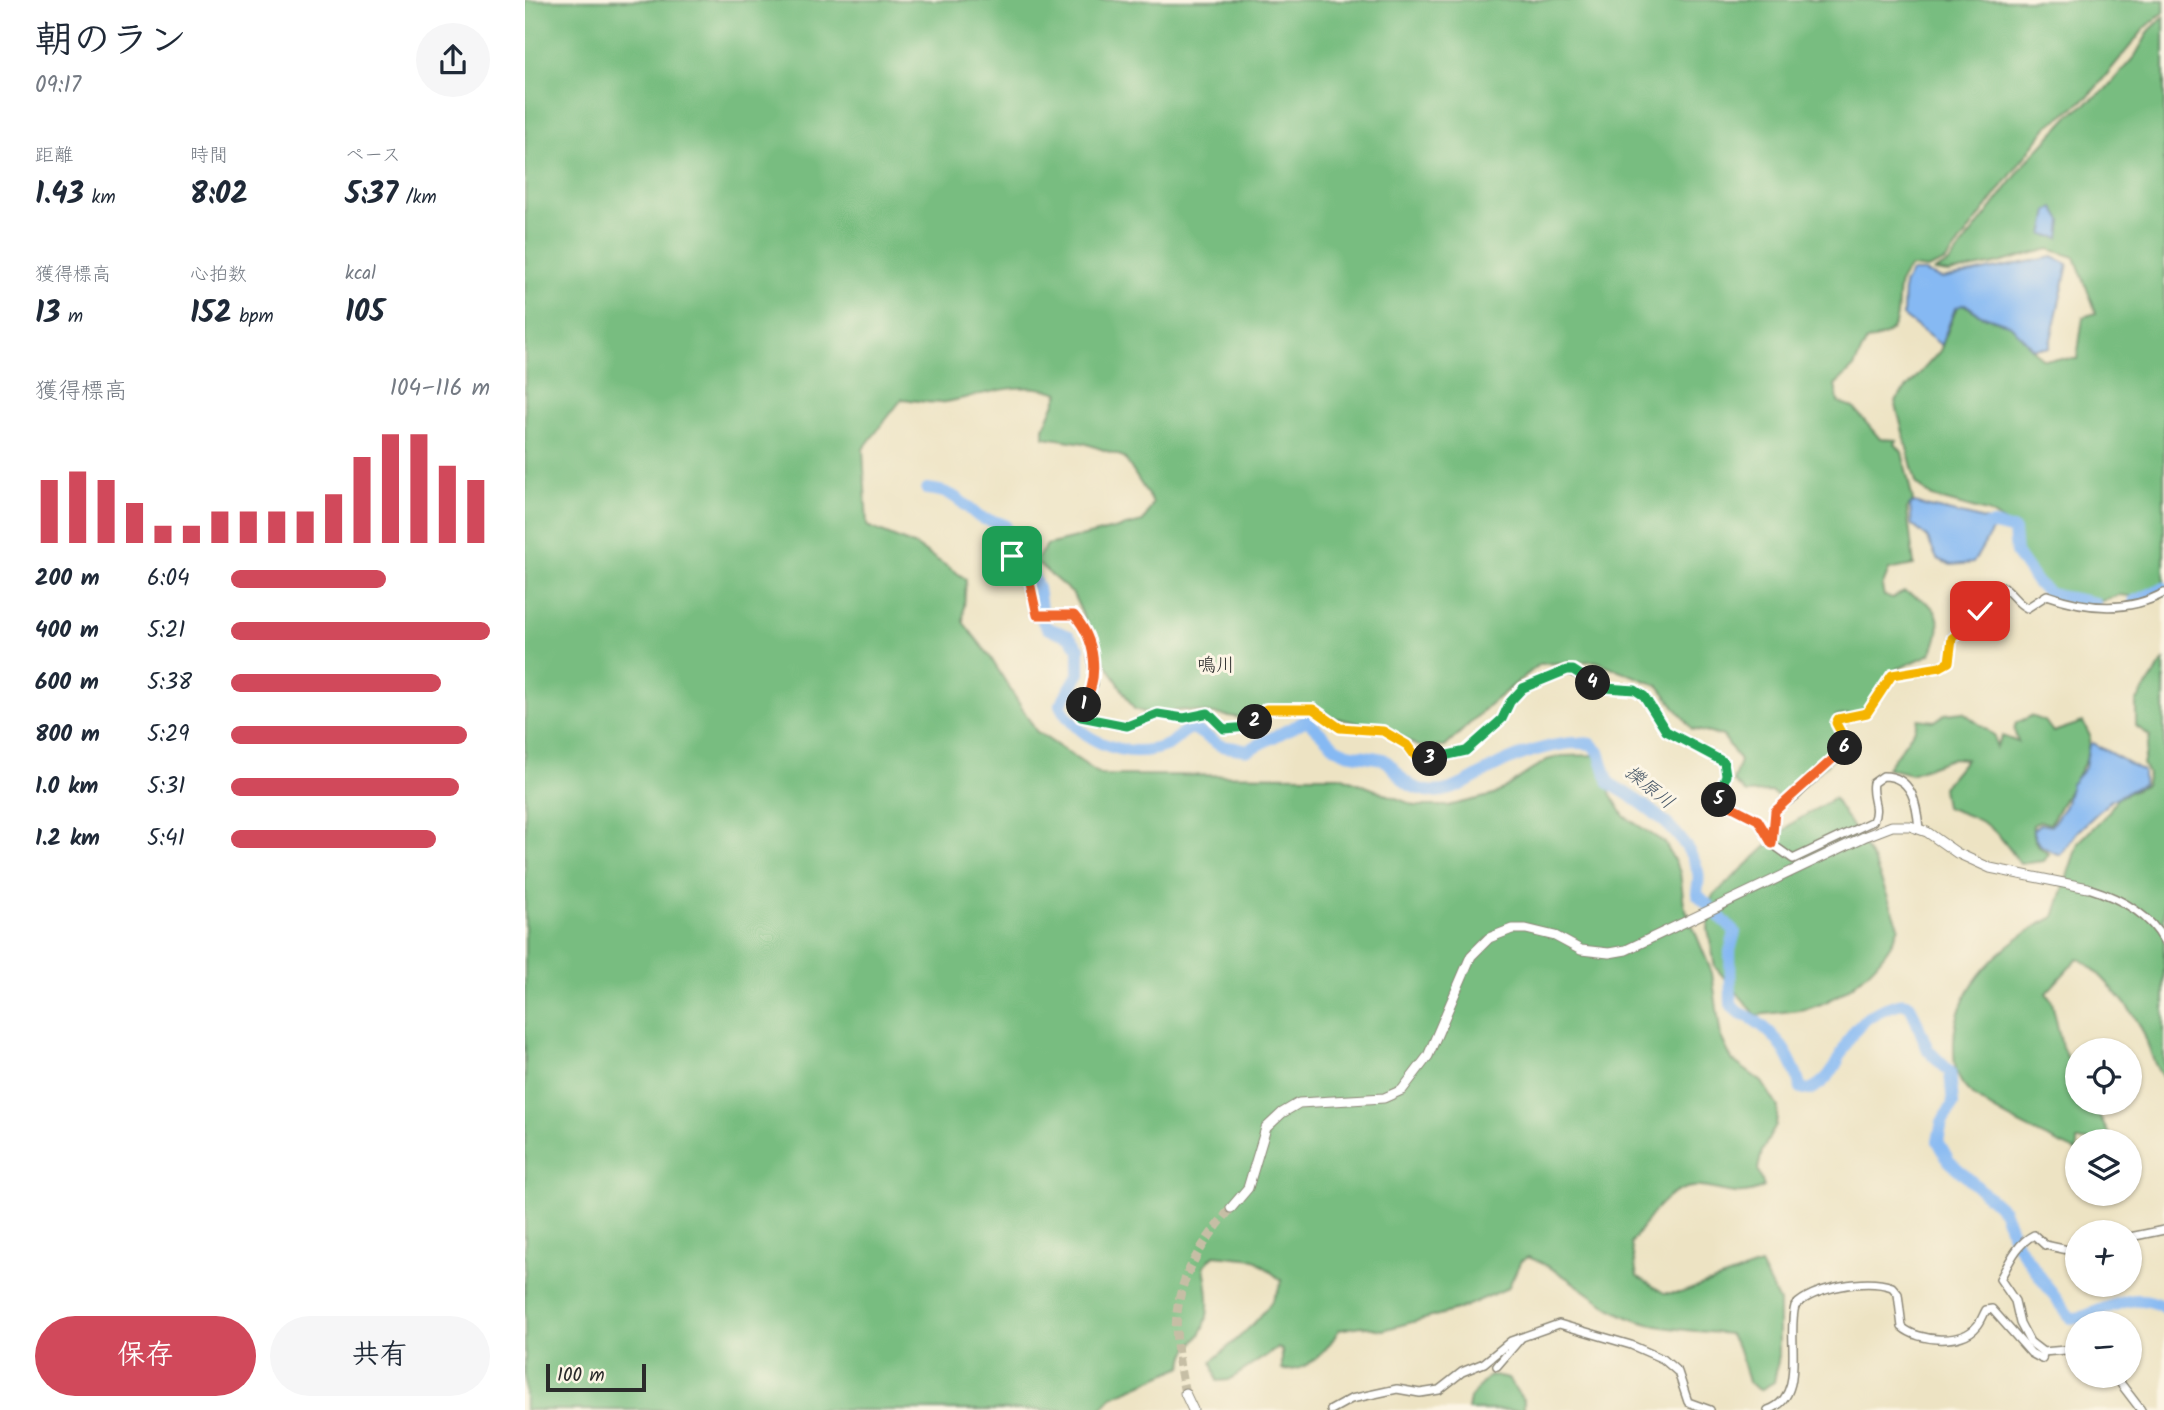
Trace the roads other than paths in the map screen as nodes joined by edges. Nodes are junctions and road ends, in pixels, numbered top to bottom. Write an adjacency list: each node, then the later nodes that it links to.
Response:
1 (989, 535): 4 (street)
2 (2164, 593): 4 (street)
3 (1919, 829): 4 (street); 5 (street); 7 (street)
4 (1772, 844)
5 (2088, 888): 6 (street)
6 (2164, 941)
7 (1231, 1208)
8 (2164, 1230): 9 (street)
9 (2142, 1235)
10 (2065, 1249): 13 (street)
11 (1524, 1335): 14 (street); 18 (street); 19 (street)
12 (2065, 1350): 13 (street)
13 (2043, 1352): 20 (street)
14 (1497, 1366)
15 (2124, 1388): 21 (street)
16 (1185, 1393): 17 (street)
17 (1193, 1410)
18 (1332, 1410)
19 (1710, 1410)
20 (1768, 1410)
21 (2141, 1410)

